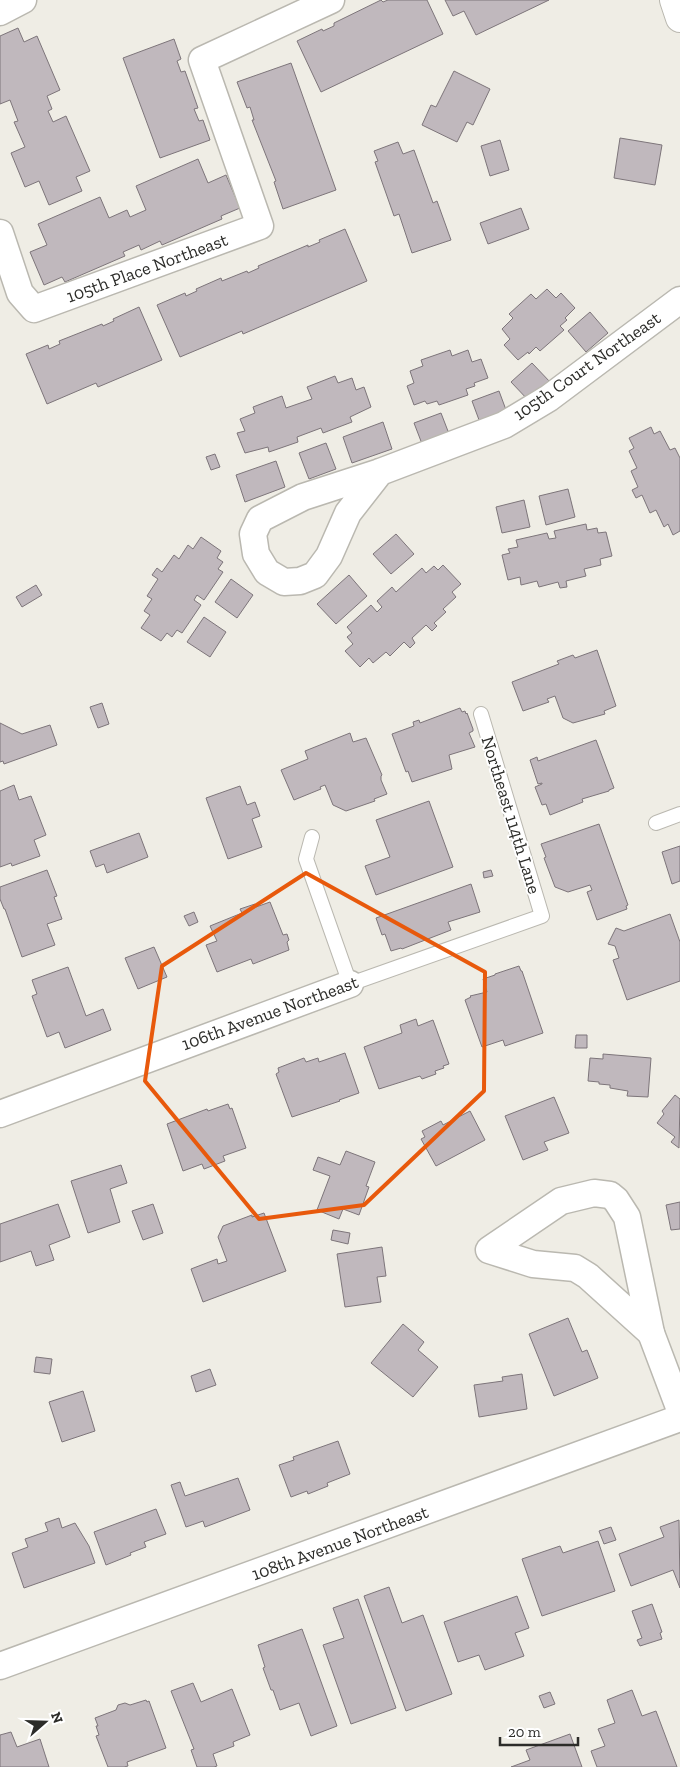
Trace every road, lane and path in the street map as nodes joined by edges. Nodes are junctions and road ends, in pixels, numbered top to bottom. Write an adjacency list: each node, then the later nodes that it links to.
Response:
1 (23, 0): 4 (street)
2 (331, 0): 6 (street, 105th Place Northeast)
3 (674, 0): 5 (street)
4 (0, 12)
5 (680, 18)
6 (0, 233)
7 (680, 300): 8 (street, 105th Court Northeast)
8 (380, 472): 8 (street, 105th Court Northeast)
9 (481, 714): 13 (lane, Northeast 114th Lane)
10 (680, 814): 11 (lane)
11 (656, 823)
12 (312, 837): 14 (lane)
13 (542, 916): 14 (lane, 106th Avenue Northeast)
14 (350, 984): 15 (street, 106th Avenue Northeast)
15 (0, 1114)
16 (651, 1333): 16 (street); 17 (street)
17 (680, 1410)
18 (680, 1418): 19 (street, 108th Avenue Northeast)
19 (0, 1666)

